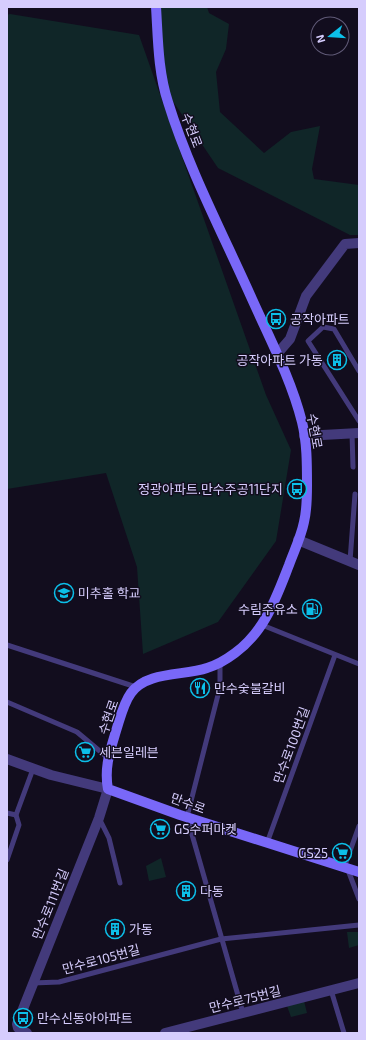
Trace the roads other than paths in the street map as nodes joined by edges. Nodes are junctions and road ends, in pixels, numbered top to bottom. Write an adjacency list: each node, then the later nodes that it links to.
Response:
1 (156, 7): 3 (street, 수현로)
2 (359, 243): 3 (street)
3 (277, 354): 7 (street, 수현로)
4 (359, 371): 5 (lane)
5 (359, 421)
6 (355, 433): 7 (street); 8 (lane)
7 (304, 436): 10 (street, 수현로)
8 (353, 467)
9 (354, 494): 11 (lane)
10 (298, 540): 11 (street); 12 (street, 수현로)
11 (355, 563)
12 (262, 625): 14 (lane); 15 (street, 수현로)
13 (7, 645): 17 (lane)
14 (335, 655): 16 (lane); 28 (lane, 만수로100번길)
15 (220, 662): 17 (street, 수현로); 25 (lane)
16 (359, 664)
17 (136, 687): 19 (street, 수현로)
18 (7, 702): 19 (lane)
19 (108, 758): 22 (street, 수현로)
20 (7, 759): 21 (street, 만수로)
21 (33, 769): 22 (street, 만수로); 24 (lane)
22 (108, 789): 25 (street, 만수로); 26 (street, 만수로111번길)
23 (7, 813): 24 (lane)
24 (16, 815): 29 (lane)
25 (187, 817): 28 (street, 만수로); 35 (lane)
26 (99, 818): 32 (lane); 36 (street, 만수로111번길)
27 (359, 826): 30 (lane)
28 (267, 843): 30 (street, 만수로)
29 (7, 860)
30 (346, 869): 31 (street, 만수로); 33 (lane)
31 (359, 872)
32 (120, 883)
33 (359, 899)
34 (359, 925): 35 (lane, 만수로105번길)
35 (221, 939): 36 (lane, 만수로105번길); 39 (lane)
36 (33, 982): 40 (street, 만수로111번길)
37 (359, 983): 38 (street, 만수로75번길)
38 (331, 990): 39 (street, 만수로75번길); 42 (lane)
39 (243, 1013): 41 (street, 만수로75번길)
40 (23, 1031)
41 (165, 1033)
42 (344, 1033)

